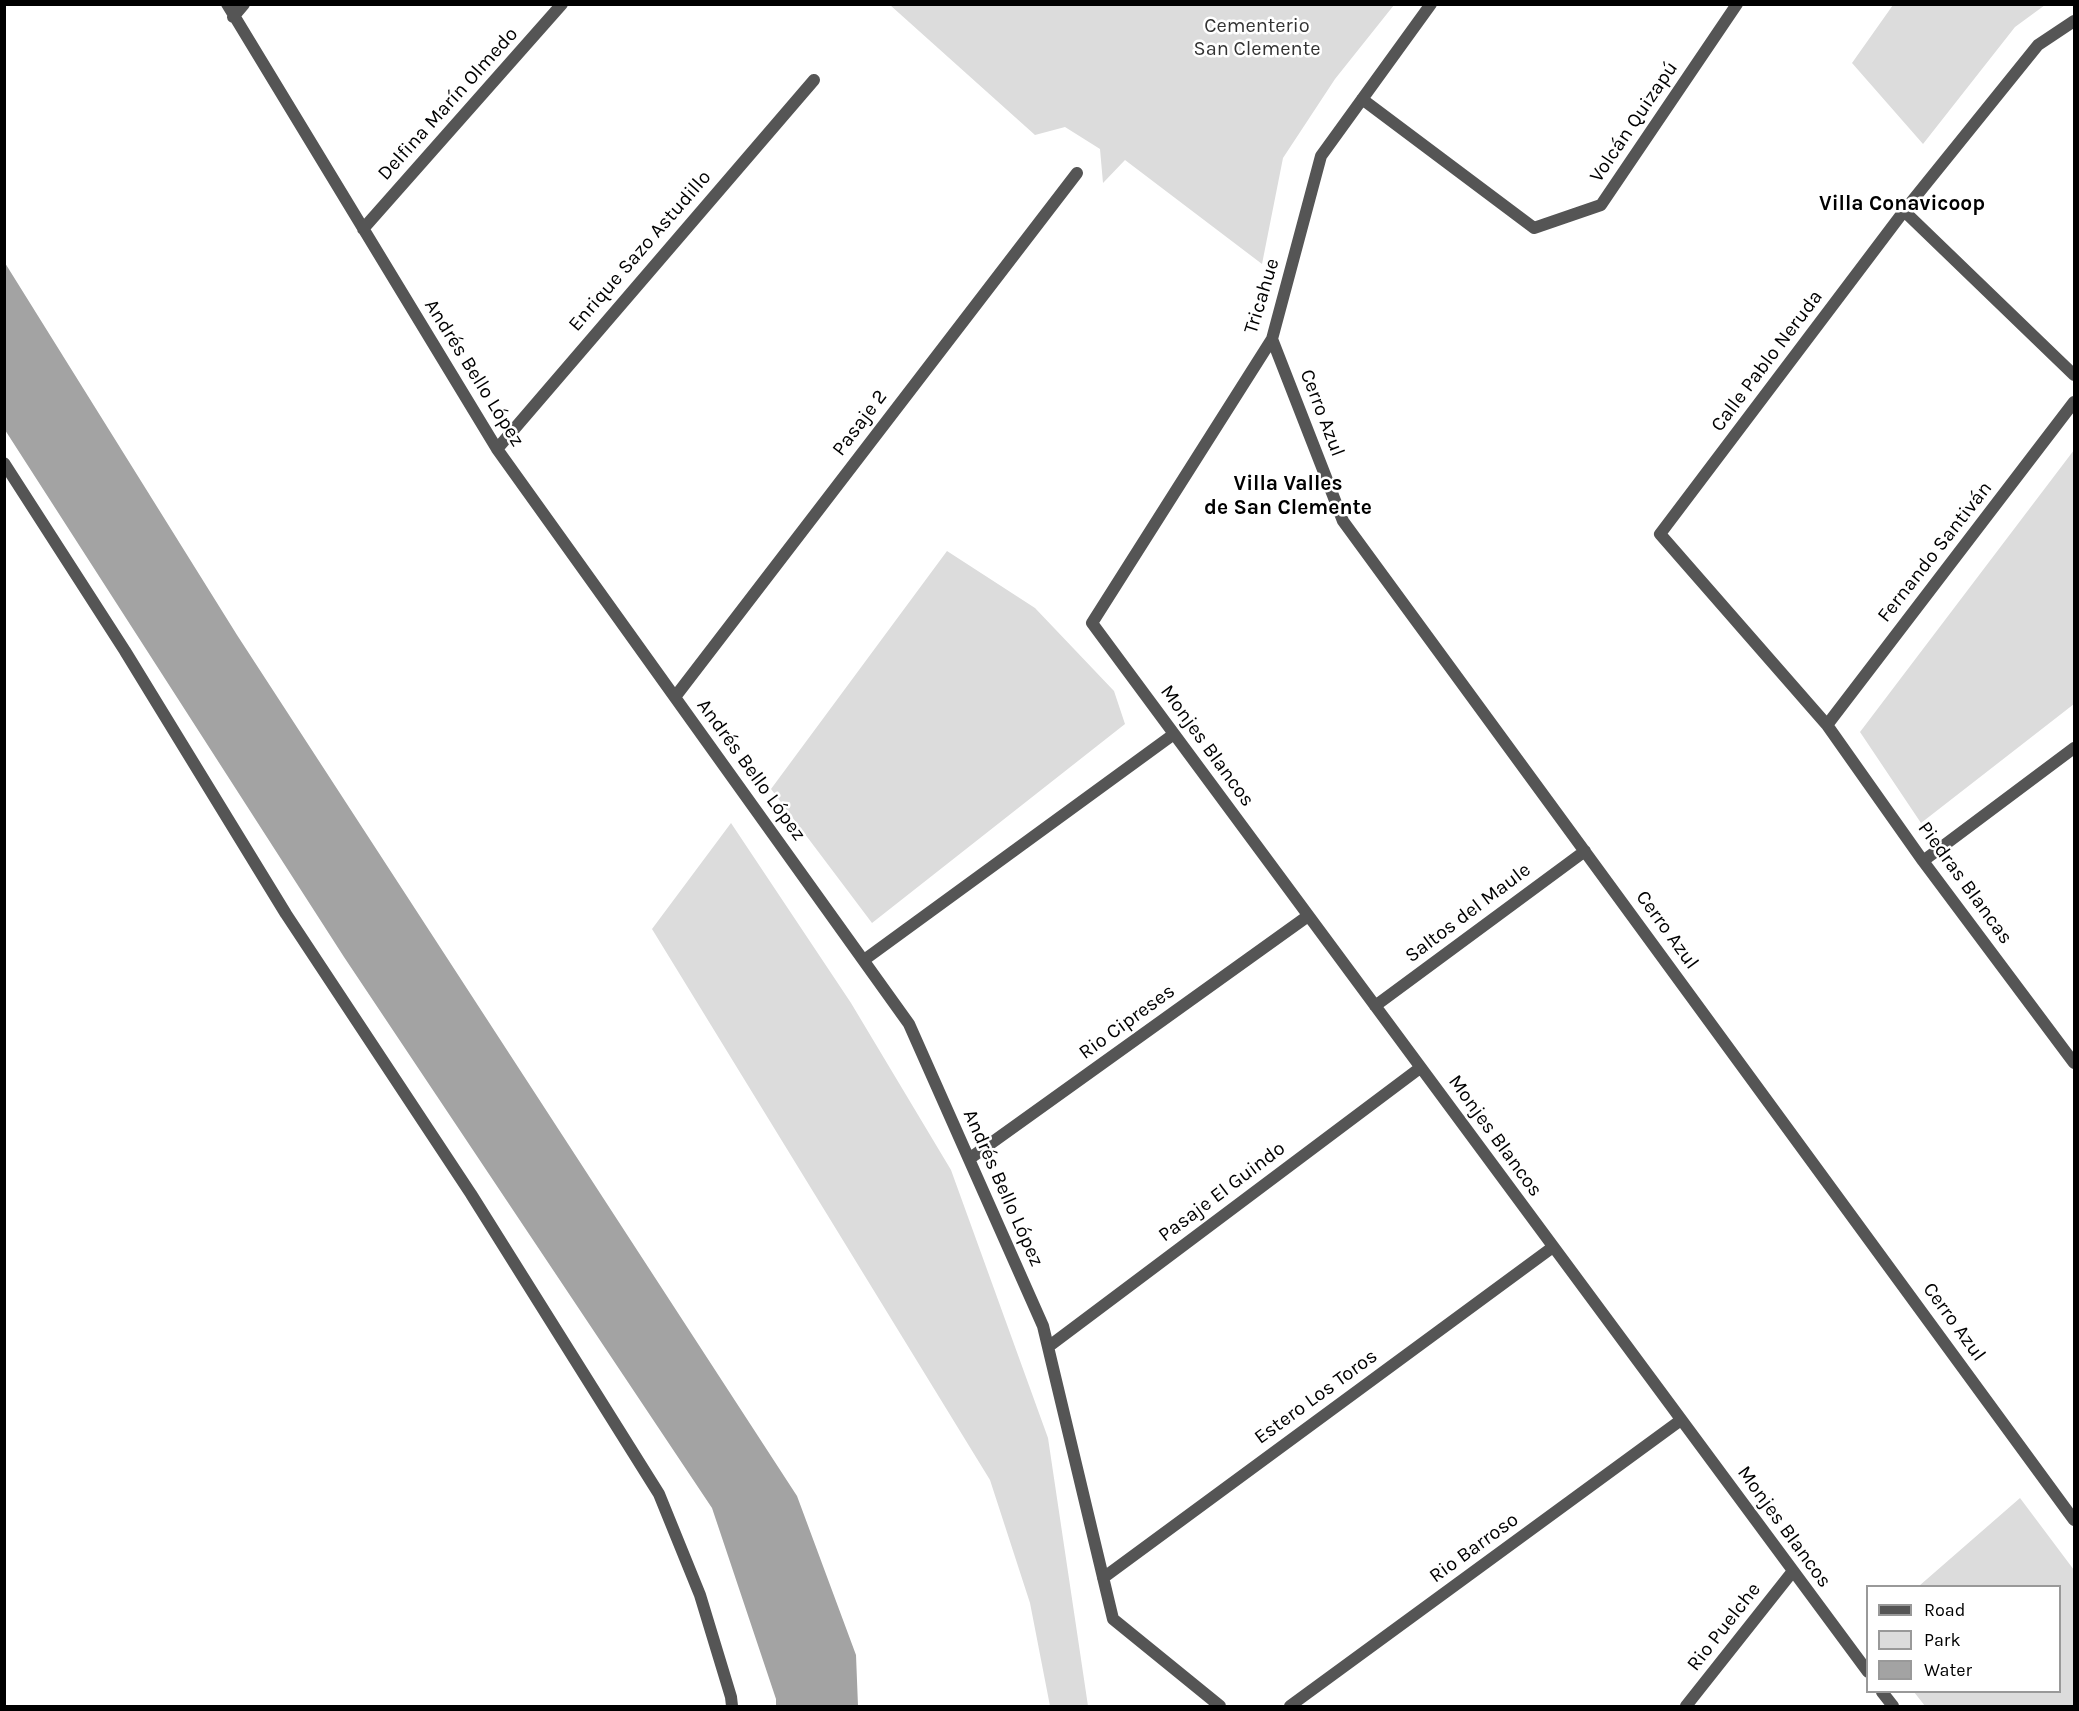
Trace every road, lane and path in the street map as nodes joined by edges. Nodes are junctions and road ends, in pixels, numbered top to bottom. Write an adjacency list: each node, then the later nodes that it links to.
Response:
1 (227, 4): 6 (street, Andrés Bello López)
2 (244, 4): 6 (street)
3 (562, 4): 12 (street, Delfina Marín Olmedo)
4 (1431, 4): 9 (street, Tricahue)
5 (1737, 4): 9 (street, Volcán Quizapú)
6 (233, 17): 12 (street, Andrés Bello López)
7 (2074, 21): 11 (street, Calle Pablo Neruda)
8 (814, 80): 16 (street, Enrique Sazo Astudillo)
9 (1362, 99): 13 (street, Tricahue)
10 (1077, 172): 20 (street, Pasaje 2)
11 (1904, 211): 14 (street); 18 (street, Calle Pablo Neruda)
12 (363, 229): 16 (street, Andrés Bello López)
13 (1272, 339): 19 (street, Tricahue); 24 (street, Cerro Azul)
14 (2074, 375)
15 (2074, 402): 21 (street, Fernando Santiván)
16 (497, 449): 20 (street, Andrés Bello López)
17 (4, 463): 40 (street)
18 (1660, 534): 21 (street, Piedras Blancas)
19 (1092, 623): 22 (street, Monjes Blancos)
20 (675, 697): 27 (street, Andrés Bello López)
21 (1827, 725): 25 (street, Piedras Blancas)
22 (1174, 734): 26 (street, Monjes Blancos); 27 (street)
23 (2074, 748): 25 (street)
24 (1585, 851): 28 (street, Saltos del Maule); 35 (street, Cerro Azul)
25 (1923, 861): 29 (street, Piedras Blancas)
26 (1308, 916): 28 (street, Monjes Blancos); 31 (street, Rio Cipreses)
27 (864, 960): 31 (street, Andrés Bello López)
28 (1375, 1006): 30 (street, Monjes Blancos)
29 (2074, 1063)
30 (1420, 1068): 32 (street, Monjes Blancos); 33 (street, Pasaje El Guindo)
31 (969, 1160): 33 (street, Andrés Bello López)
32 (1553, 1247): 34 (street, Monjes Blancos); 37 (street, Estero Los Toros)
33 (1048, 1347): 37 (street, Andrés Bello López)
34 (1682, 1420): 36 (street, Monjes Blancos); 42 (street, Rio Barroso)
35 (2074, 1520)
36 (1793, 1571): 38 (street, Monjes Blancos); 43 (street, Rio Puelche)
37 (1103, 1578): 41 (street, Andrés Bello López)
38 (1866, 1669)
39 (1883, 1693): 44 (street)
40 (732, 1707)
41 (1220, 1707)
42 (1290, 1707)
43 (1686, 1707)
44 (1893, 1707)

